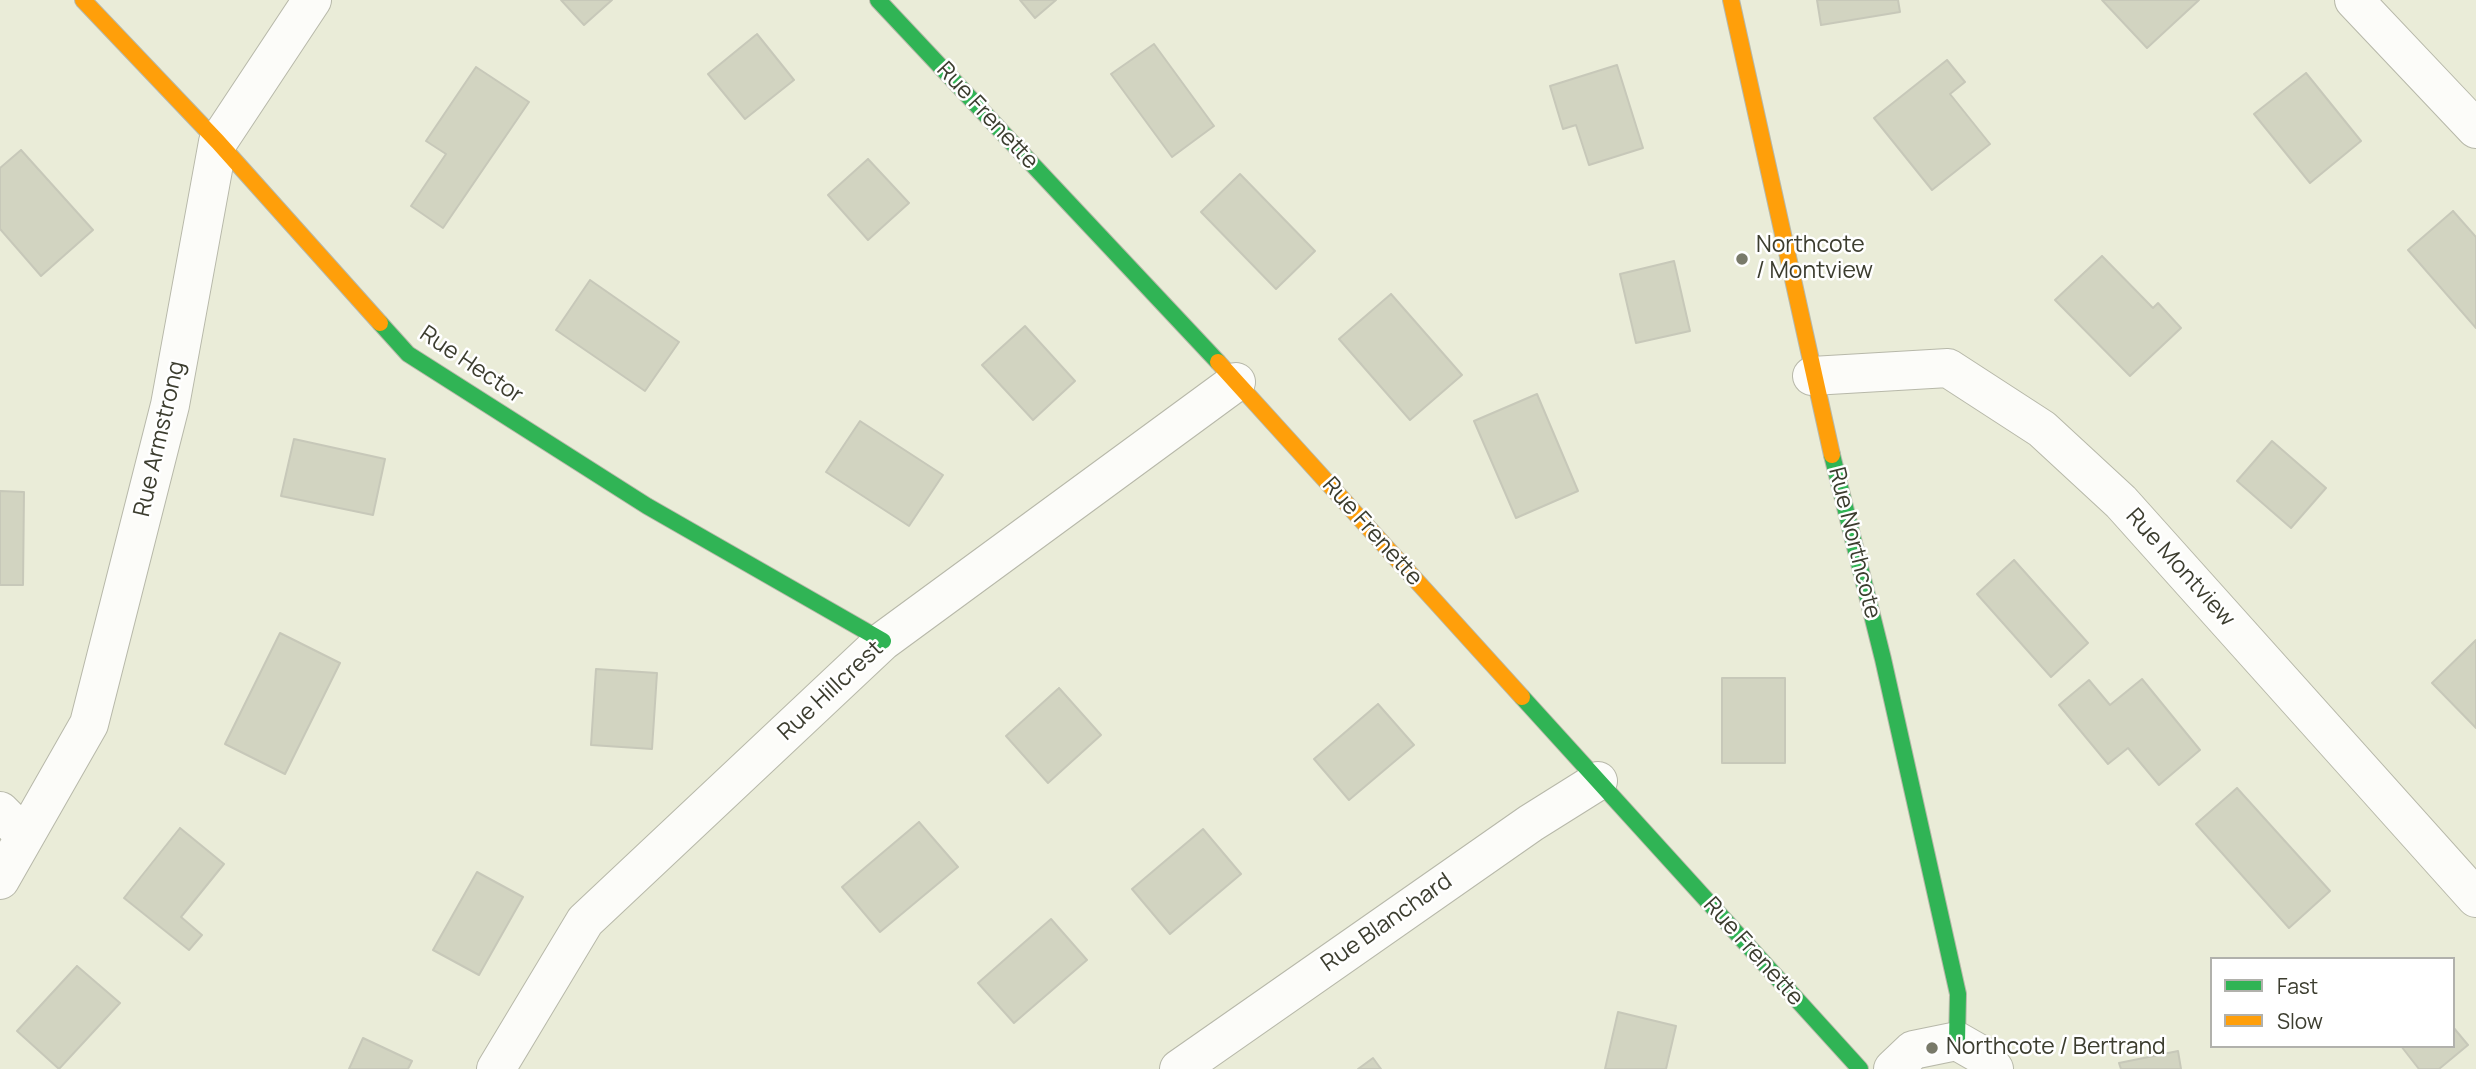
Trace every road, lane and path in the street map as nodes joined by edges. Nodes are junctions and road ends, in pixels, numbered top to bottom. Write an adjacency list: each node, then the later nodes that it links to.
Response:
1 (83, 0): 7 (street, Rue Hector)
2 (312, 0): 7 (street, Rue Armstrong)
3 (878, 0): 9 (street, Rue Frenette)
4 (1731, 0): 8 (street, Rue Northcote)
5 (2354, 0): 6 (street)
6 (2476, 129)
7 (218, 142): 10 (street, Rue Hector); 12 (street, Rue Armstrong)
8 (1812, 376): 14 (street, Rue Montview); 15 (street, Rue Northcote)
9 (1236, 382): 10 (street, Rue Hillcrest); 11 (street, Rue Frenette)
10 (883, 641): 16 (street, Rue Hillcrest)
11 (1598, 781): 17 (street, Rue Blanchard); 18 (street, Rue Frenette)
12 (13, 823): 13 (street, Rue Armstrong)
13 (0, 880)
14 (2476, 898)
15 (1957, 1041): 19 (street); 20 (street)
16 (496, 1069)
17 (1179, 1069)
18 (1860, 1069)
19 (1893, 1069)
20 (1994, 1069)

